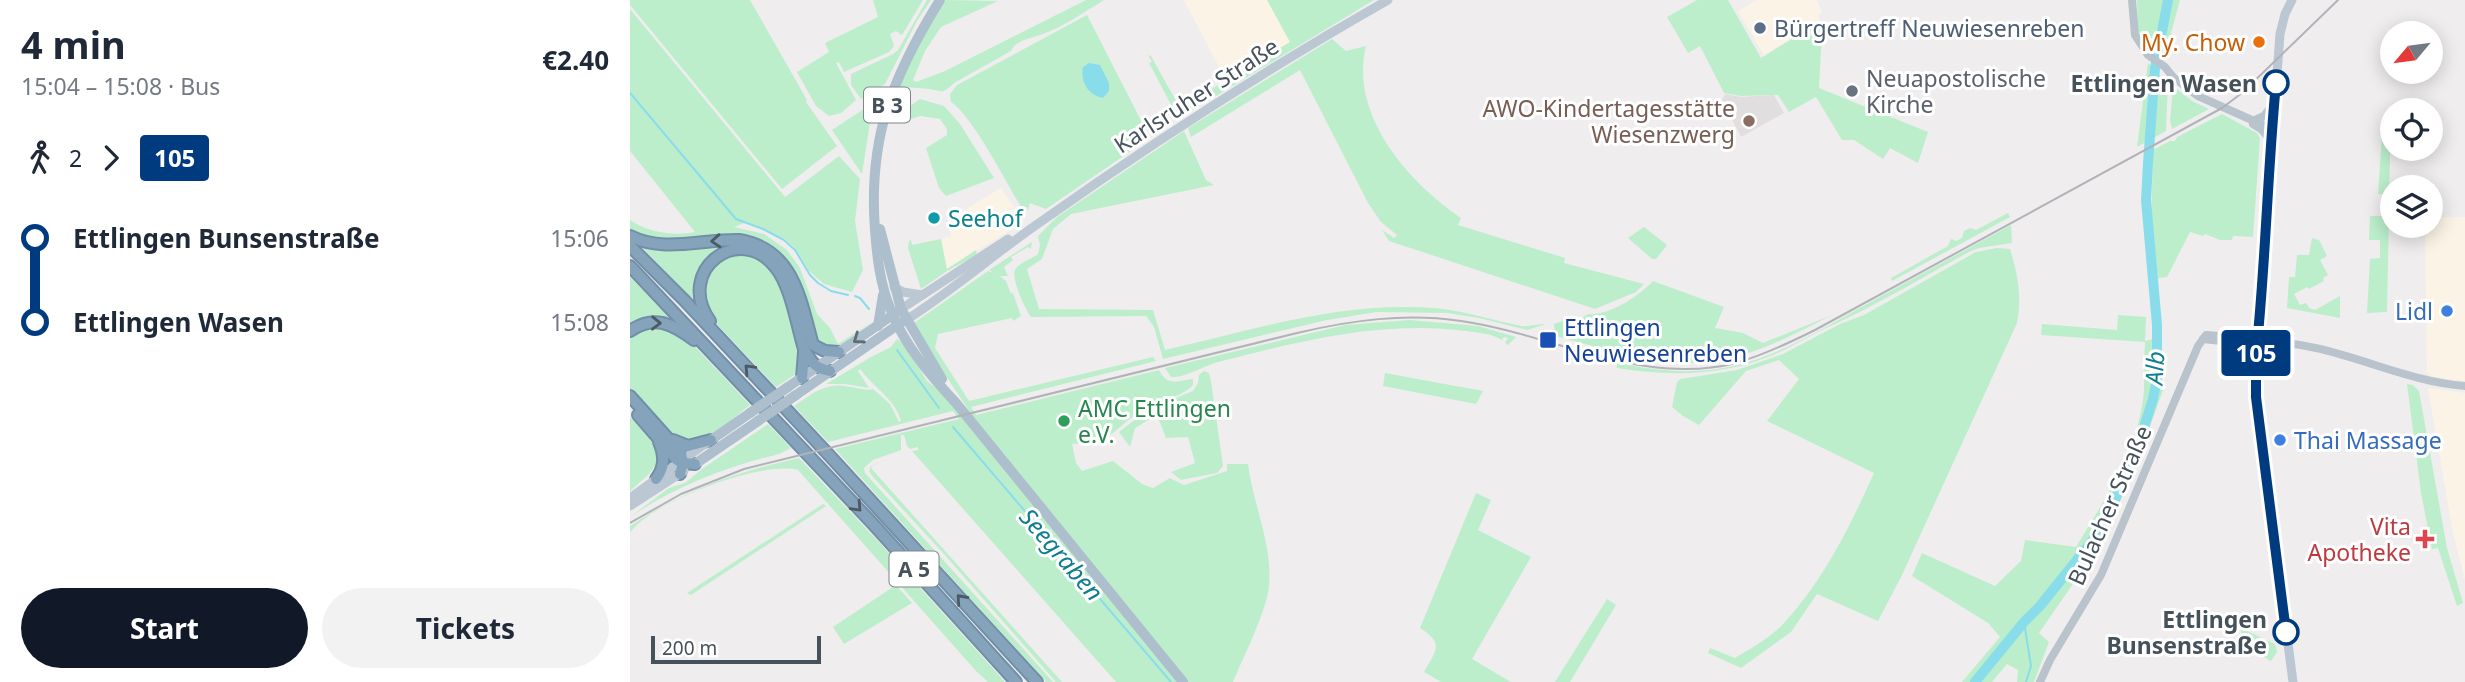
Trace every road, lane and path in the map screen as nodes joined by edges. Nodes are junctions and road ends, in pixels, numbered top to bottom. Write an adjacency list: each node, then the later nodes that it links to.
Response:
1 (940, 0): 14 (main road, B 3)
2 (1388, 0): 10 (main road, Karlsruher Straße)
3 (2132, 0): 6 (street)
4 (2292, 0): 5 (main road)
5 (2274, 103): 7 (street); 8 (main road)
6 (2242, 116): 7 (street); 9 (street)
7 (2255, 120): 8 (street)
8 (2272, 129): 9 (main road)
9 (2271, 141): 21 (main road)
10 (1030, 229): 15 (main road, Karlsruher Straße); 16 (main road, Karlsruher Straße)
11 (630, 236): 23 (highway, one-way to 11)
12 (630, 246): 24 (highway, A 5)
13 (630, 266): 26 (highway, A 5)
14 (889, 288): 15 (main road); 16 (main road, B 3); 17 (main road)
15 (922, 295): 16 (main road, Karlsruher Straße)
16 (899, 317): 17 (main road, Karlsruher Straße); 19 (main road, Karlsruher Straße); 20 (main road, B 3); 32 (main road, B 3)
17 (878, 326): 25 (main road, Karlsruher Straße, one-way to 25)
18 (630, 331): 26 (highway, one-way to 26)
19 (881, 337): 20 (main road); 27 (main road, Karlsruher Straße)
20 (906, 340): 32 (main road, B 3)
21 (2253, 342): 22 (main road); 44 (street, Bulacher Straße); 45 (main road)
22 (2266, 342): 29 (street)
23 (809, 347): 24 (highway); 25 (highway); 27 (highway); 28 (highway)
24 (730, 349): 42 (highway, A 5, one-way to 24)
25 (839, 352): 27 (main road, Karlsruher Straße)
26 (721, 361): 41 (highway, A 5, one-way to 41)
27 (821, 371): 28 (main road, Karlsruher Straße); 30 (main road, Karlsruher Straße)
28 (802, 378): 30 (main road, Karlsruher Straße)
29 (2465, 386)
30 (792, 391): 34 (main road, bridge)
31 (630, 396): 35 (highway)
32 (957, 403): 43 (main road, B 3)
33 (630, 406): 35 (highway)
34 (754, 417): 36 (main road); 37 (main road)
35 (662, 437): 36 (highway); 37 (highway); 38 (highway)
36 (711, 440): 37 (main road)
37 (684, 465): 38 (main road); 40 (main road)
38 (656, 479): 39 (main road)
39 (630, 498)
40 (630, 506)
41 (1016, 682)
42 (1037, 682)
43 (1183, 682)
44 (2040, 682)
45 (2293, 682)

